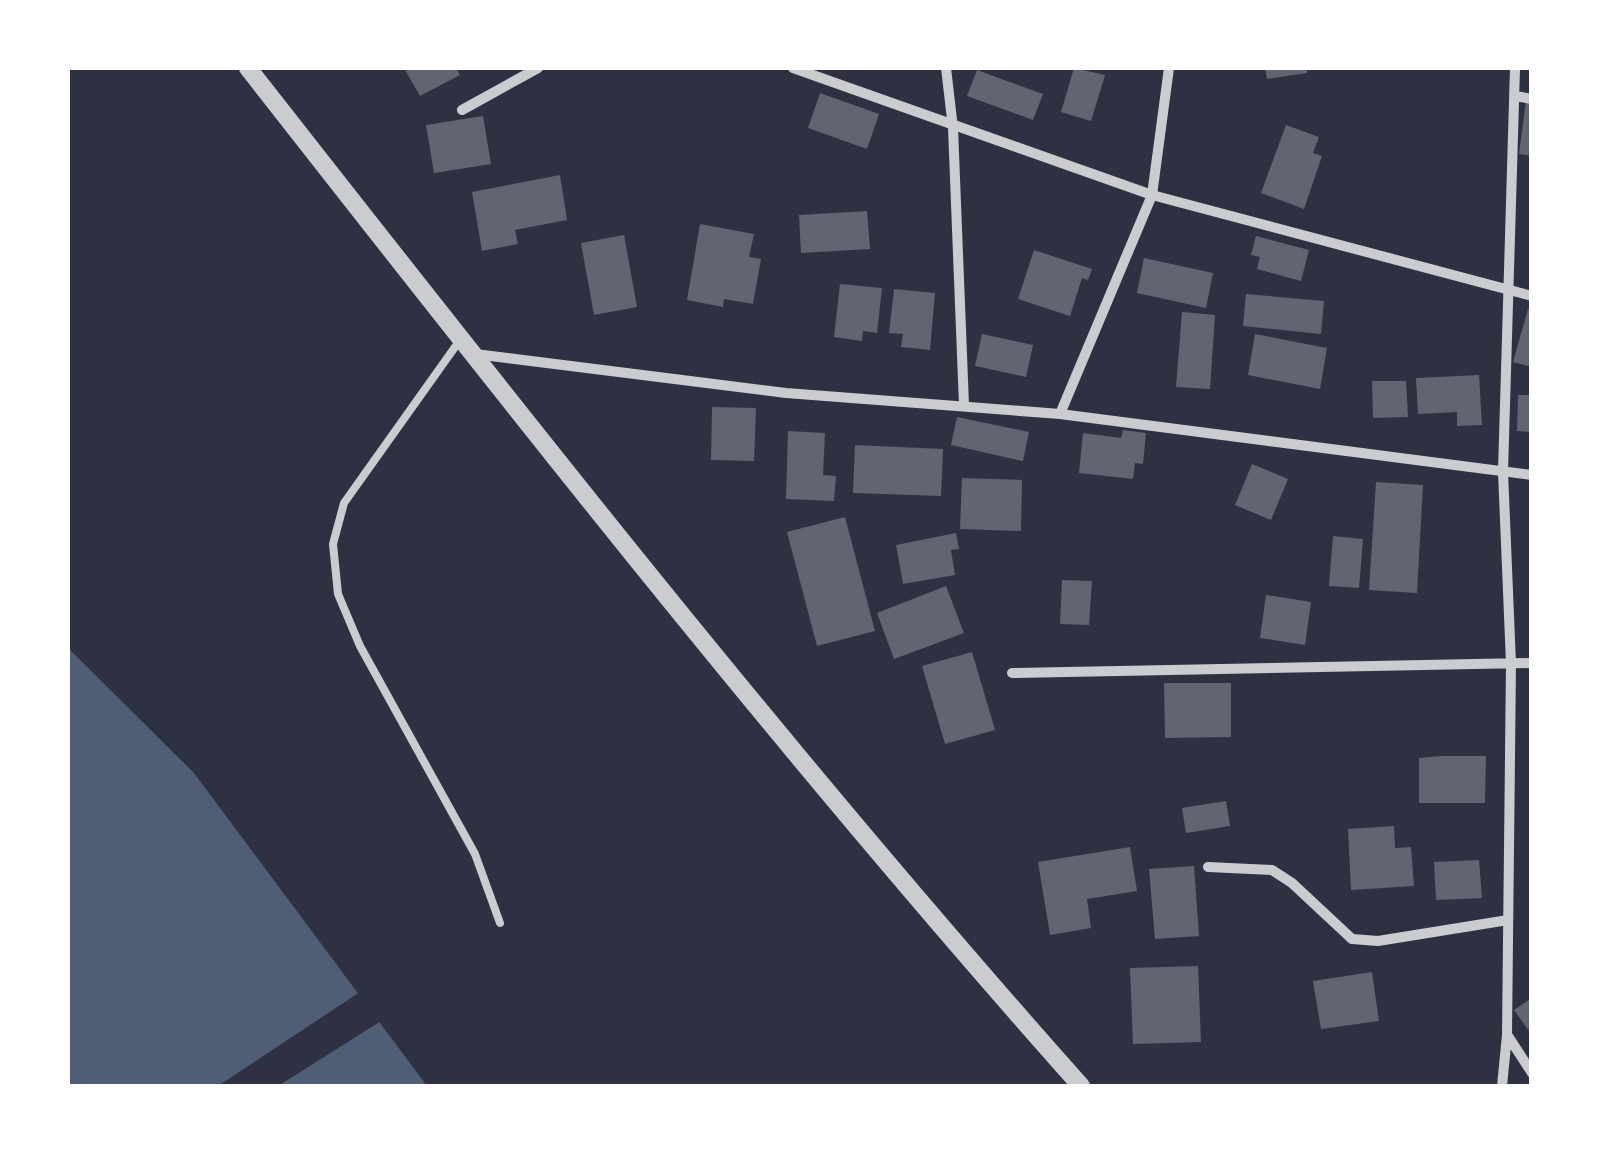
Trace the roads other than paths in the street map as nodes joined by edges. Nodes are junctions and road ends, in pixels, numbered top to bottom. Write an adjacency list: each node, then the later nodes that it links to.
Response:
1 (248, 68): 14 (street)
2 (538, 68): 9 (street)
3 (793, 68): 10 (street)
4 (946, 68): 10 (street)
5 (1169, 68): 11 (street)
6 (1515, 68): 7 (street)
7 (1515, 96): 8 (street); 12 (street)
8 (1532, 100)
9 (462, 110)
10 (953, 128): 11 (street); 15 (street)
11 (1152, 195): 12 (street); 16 (street)
12 (1510, 291): 13 (street); 17 (street)
13 (1532, 296)
14 (466, 347): 15 (street); 24 (lane); 27 (street)
15 (964, 404): 16 (street)
16 (1060, 414): 17 (street)
17 (1503, 472): 18 (street); 19 (street)
18 (1532, 476)
19 (1511, 663): 20 (street); 21 (street); 23 (street)
20 (1532, 663)
21 (1012, 673)
22 (1208, 867): 23 (street)
23 (1508, 920): 25 (street)
24 (500, 923)
25 (1507, 1035): 26 (street); 28 (street)
26 (1532, 1072)
27 (1081, 1086)
28 (1502, 1086)

